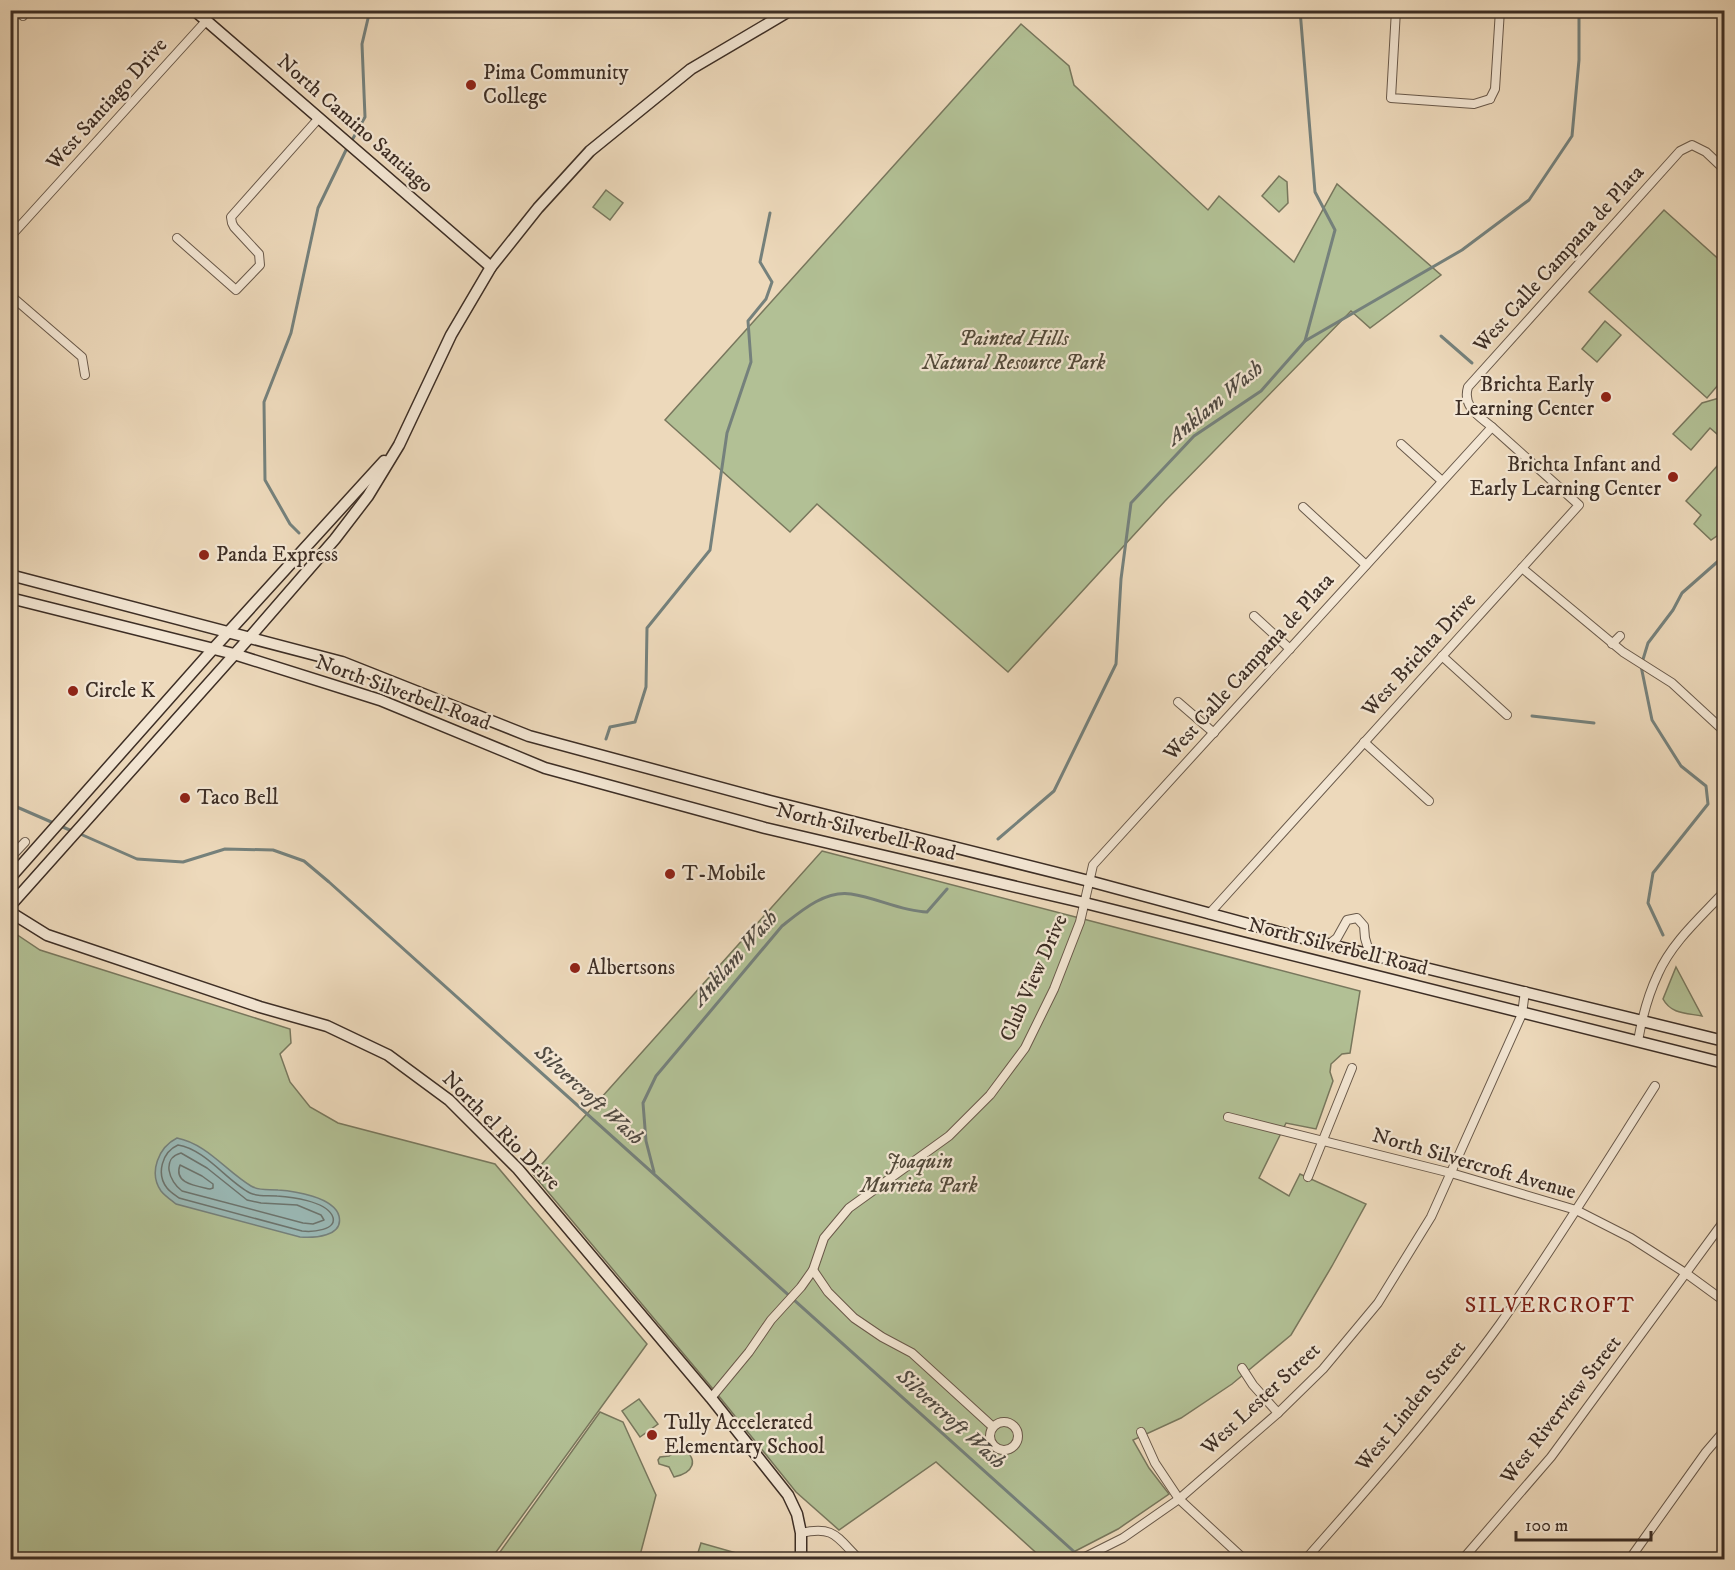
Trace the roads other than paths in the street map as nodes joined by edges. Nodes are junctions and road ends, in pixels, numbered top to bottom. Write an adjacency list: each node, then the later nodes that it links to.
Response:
1 (194, 10): 5 (main road, North Camino Santiago)
2 (791, 10): 10 (main road)
3 (1396, 10): 4 (street)
4 (1500, 10)
5 (206, 21): 6 (main road, North Camino Santiago); 8 (street, West Santiago Drive)
6 (319, 118): 9 (street); 10 (main road, North Camino Santiago)
7 (1725, 169): 13 (street, West Calle Campana de Plata)
8 (10, 237)
9 (177, 238)
10 (491, 267): 15 (main road)
11 (10, 295): 12 (street)
12 (85, 375)
13 (1492, 427): 16 (street, West Calle Campana de Plata); 19 (street, West Brichta Drive)
14 (1401, 444): 16 (street)
15 (399, 445): 23 (main road); 25 (main road)
16 (1442, 481): 18 (street, West Calle Campana de Plata)
17 (1303, 507): 18 (street)
18 (1366, 565): 28 (street, West Calle Campana de Plata)
19 (1522, 568): 26 (street); 30 (street, West Brichta Drive)
20 (10, 575): 23 (main road, North Silverbell Road)
21 (10, 598): 27 (main road, North Silverbell Road)
22 (1254, 616): 28 (street)
23 (230, 632): 25 (main road, North Silverbell Road); 27 (main road)
24 (1620, 636): 26 (street)
25 (250, 638): 29 (main road); 42 (main road, North Silverbell Road)
26 (1612, 644): 33 (street)
27 (213, 649): 29 (main road, North Silverbell Road); 36 (main road)
28 (1290, 649): 34 (street, West Calle Campana de Plata)
29 (234, 654): 37 (main road); 44 (main road, North Silverbell Road)
30 (1442, 656): 32 (street); 35 (street, West Brichta Drive)
31 (1178, 702): 34 (street)
32 (1507, 715)
33 (1725, 731)
34 (1214, 733): 42 (street, West Calle Campana de Plata)
35 (1364, 742): 38 (street); 47 (street, West Brichta Drive)
36 (113, 763): 37 (main road); 41 (main road)
37 (127, 774): 45 (main road)
38 (1430, 801)
39 (25, 842): 40 (street)
40 (10, 858)
41 (10, 878)
42 (1089, 881): 44 (street, Club View Drive); 47 (main road, North Silverbell Road)
43 (1725, 892): 53 (street)
44 (1084, 903): 48 (main road, North Silverbell Road); 65 (street, Club View Drive)
45 (10, 906)
46 (10, 912): 69 (main road, North el Rio Drive)
47 (1209, 914): 48 (main road); 49 (main road, North Silverbell Road)
48 (1202, 933): 52 (main road, North Silverbell Road)
49 (1329, 945): 50 (main road, North Silverbell Road); 50 (street, North Silverbell Road)
50 (1370, 955): 51 (main road, North Silverbell Road)
51 (1525, 991): 52 (street, West Lester Street); 53 (main road, North Silverbell Road)
52 (1522, 1014): 54 (main road, North Silverbell Road); 61 (street, West Lester Street)
53 (1642, 1019): 54 (street); 55 (main road, North Silverbell Road)
54 (1638, 1041): 56 (main road, North Silverbell Road)
55 (1725, 1041)
56 (1725, 1063)
57 (1352, 1068): 60 (street)
58 (1655, 1086): 63 (street, West Linden Street)
59 (1228, 1117): 60 (street, North Silvercroft Avenue)
60 (1324, 1141): 61 (street, North Silvercroft Avenue); 62 (street)
61 (1451, 1173): 63 (street, North Silvercroft Avenue); 70 (street, West Lester Street)
62 (1308, 1177)
63 (1576, 1210): 66 (street, North Silvercroft Avenue); 80 (street, West Linden Street)
64 (1725, 1221): 66 (street, West Riverview Street)
65 (813, 1270): 69 (street, Club View Drive); 71 (street)
66 (1687, 1274): 67 (street, North Silvercroft Avenue); 81 (street, West Riverview Street)
67 (1725, 1301)
68 (1242, 1368): 70 (street)
69 (711, 1398): 75 (main road, North el Rio Drive)
70 (1278, 1413): 74 (street, West Lester Street)
71 (993, 1427)
72 (1725, 1431): 82 (street)
73 (1141, 1432): 74 (street)
74 (1179, 1499): 78 (street, West Lester Street); 79 (street)
75 (801, 1533): 76 (main road, North el Rio Drive); 77 (street)
76 (801, 1560)
77 (860, 1560)
78 (1079, 1560)
79 (1245, 1560)
80 (1305, 1560)
81 (1462, 1560)
82 (1629, 1560)

